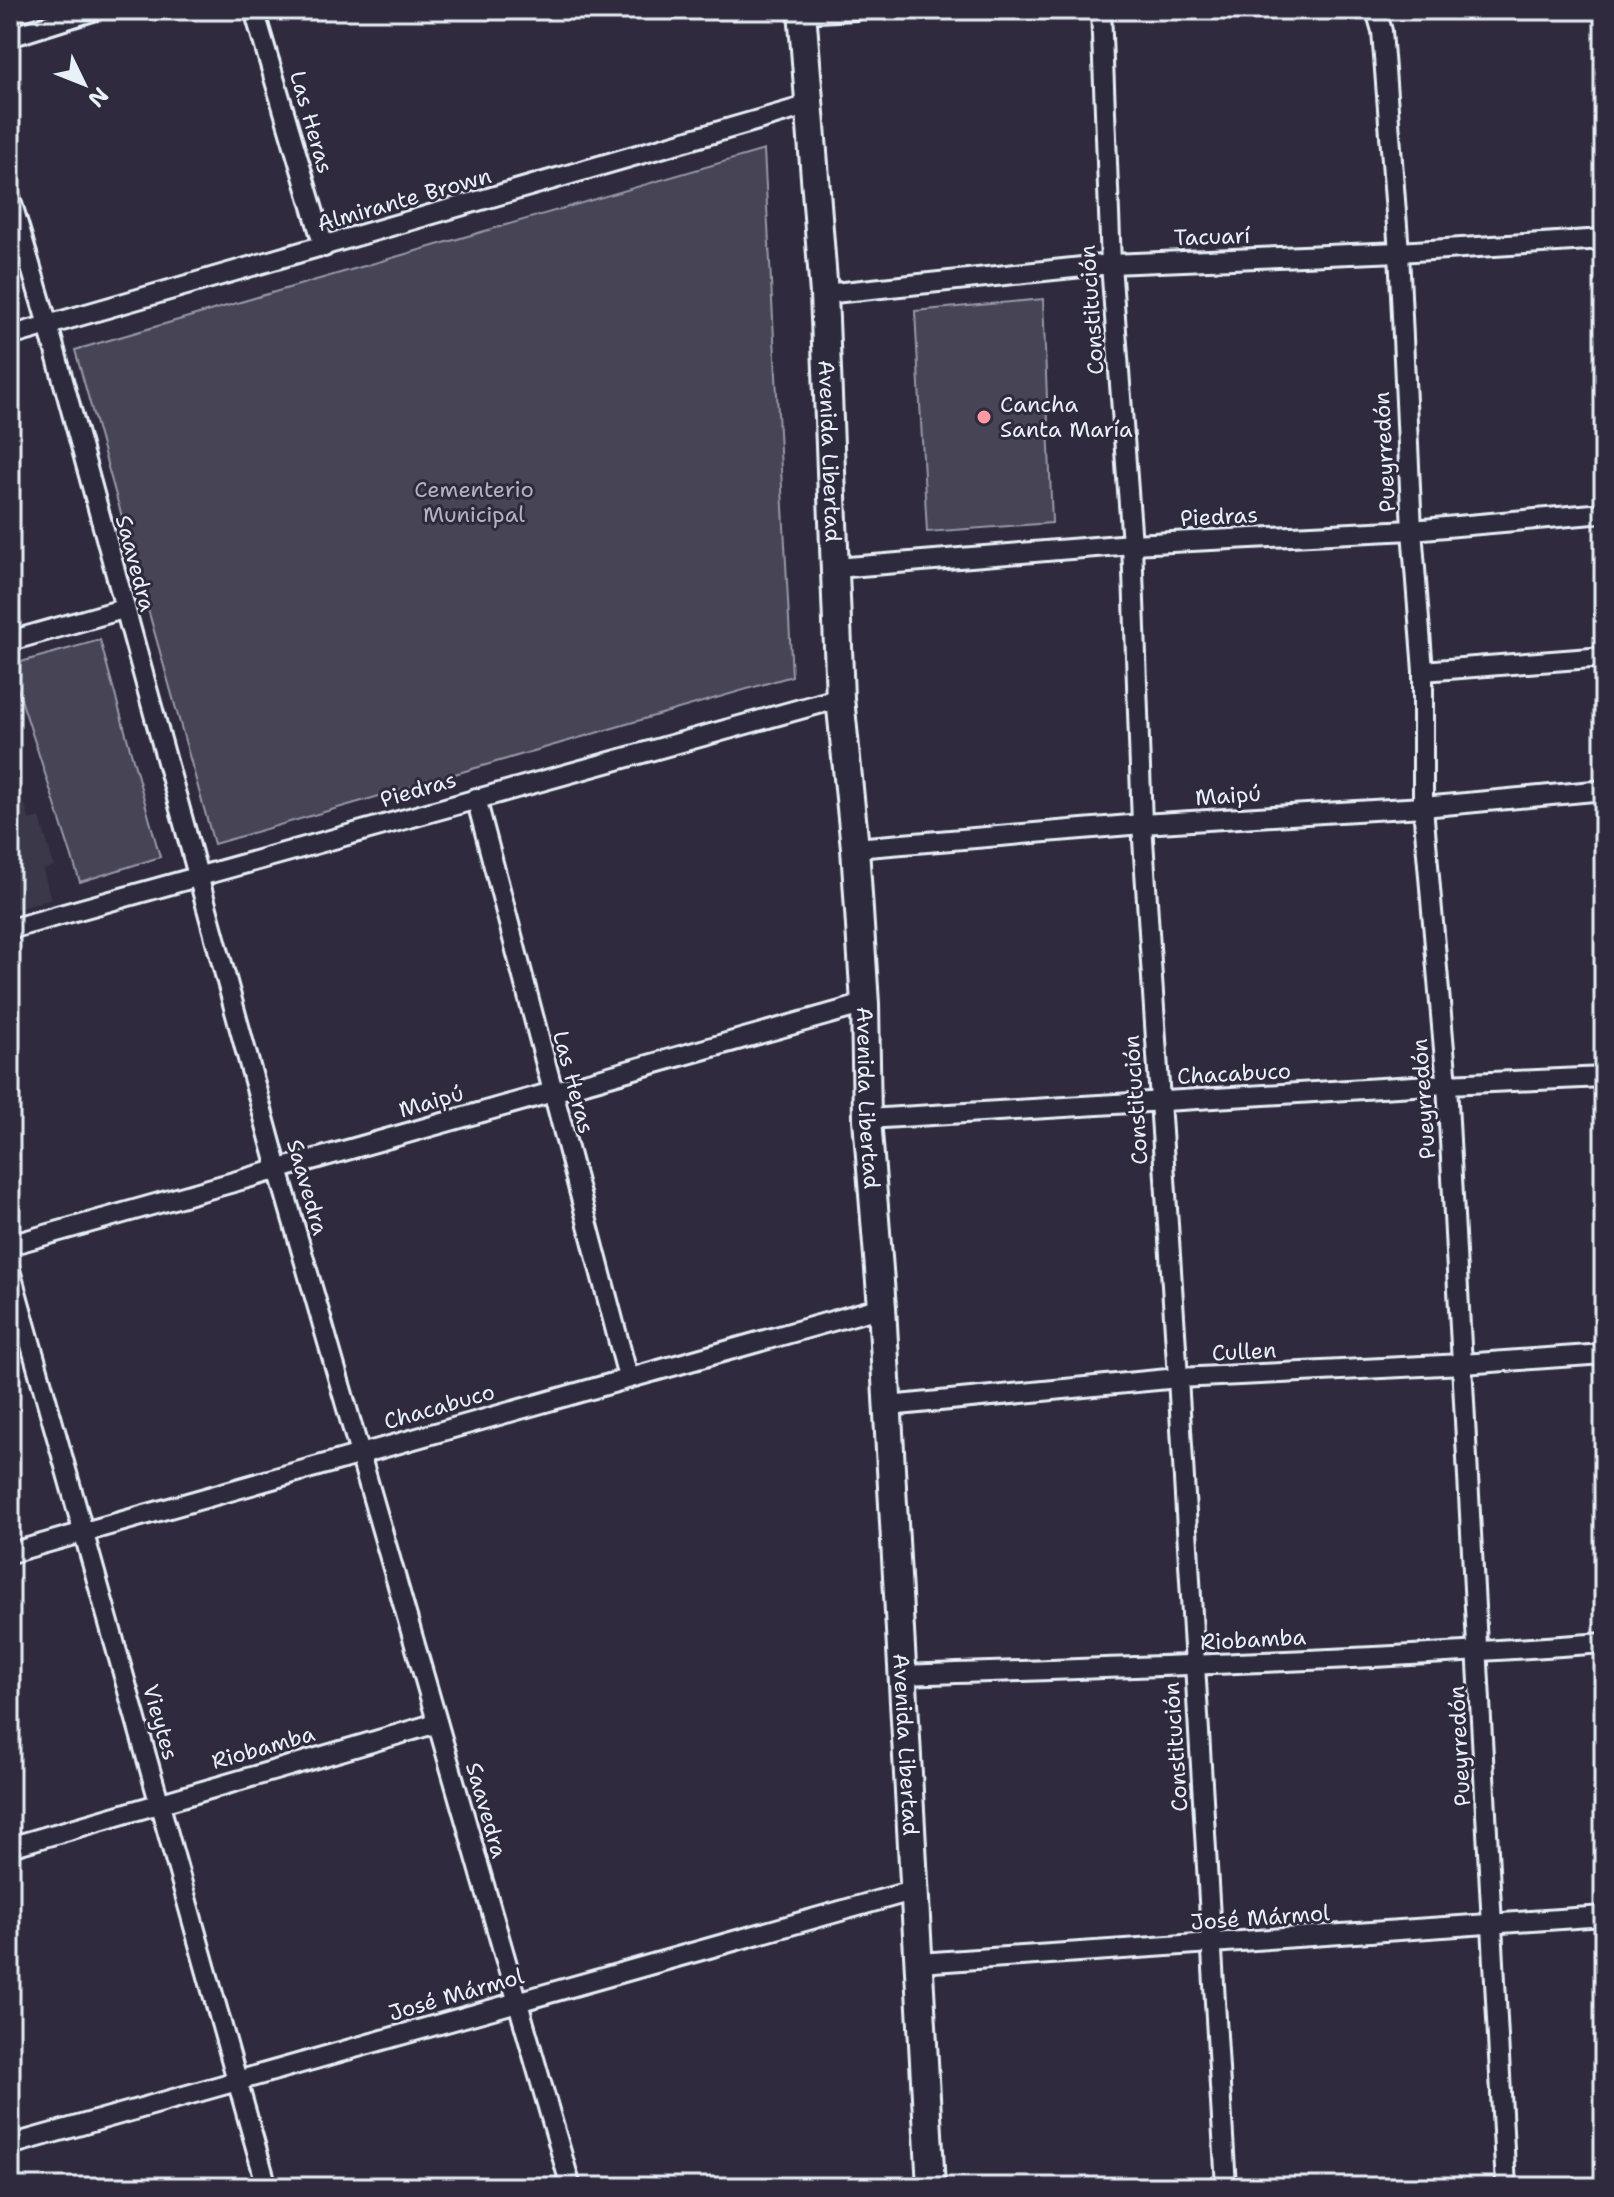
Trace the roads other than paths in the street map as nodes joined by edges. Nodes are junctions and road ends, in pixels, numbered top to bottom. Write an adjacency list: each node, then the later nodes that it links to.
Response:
1 (96, 10): 7 (street)
2 (254, 10): 11 (street, Las Heras)
3 (855, 10): 6 (street)
4 (1101, 10): 13 (street, Constitución)
5 (1376, 10): 12 (street, Pueyrredón)
6 (802, 12): 8 (main road, Avenida Libertad)
7 (10, 37)
8 (810, 105): 11 (street, Almirante Brown); 14 (main road, Avenida Libertad)
9 (10, 197): 15 (street, Saavedra)
10 (1604, 239): 12 (street, Tacuarí)
11 (324, 247): 15 (street, Almirante Brown)
12 (1399, 252): 13 (street, Tacuarí); 18 (street, Pueyrredón)
13 (1111, 264): 14 (street, Tacuarí); 19 (street, Constitución)
14 (824, 294): 20 (main road, Avenida Libertad)
15 (48, 325): 16 (street, Almirante Brown); 21 (street, Saavedra)
16 (10, 336)
17 (1604, 513): 18 (street, Piedras)
18 (1412, 530): 19 (street, Piedras); 24 (street, Pueyrredón)
19 (1132, 544): 20 (street, Piedras); 29 (street, Constitución)
20 (836, 568): 25 (main road, Avenida Libertad)
21 (123, 609): 22 (street); 31 (street, Saavedra)
22 (10, 641)
23 (1604, 657): 24 (street)
24 (1423, 671): 28 (street, Pueyrredón)
25 (840, 698): 27 (street, Piedras); 30 (main road, Avenida Libertad)
26 (1604, 790): 28 (street, Maipú)
27 (476, 798): 31 (street, Piedras); 36 (street, Las Heras)
28 (1423, 807): 29 (street, Maipú); 35 (street, Pueyrredón)
29 (1142, 824): 30 (street, Maipú); 37 (street, Constitución)
30 (855, 848): 33 (main road, Avenida Libertad)
31 (197, 876): 32 (street, Piedras); 39 (street, Saavedra)
32 (10, 929)
33 (865, 1004): 36 (street, Maipú); 38 (main road, Avenida Libertad)
34 (1604, 1077): 35 (street, Chacabuco)
35 (1447, 1084): 37 (street, Chacabuco); 44 (street, Pueyrredón)
36 (551, 1091): 39 (street, Maipú); 45 (street, Las Heras)
37 (1159, 1102): 38 (street, Chacabuco); 46 (street, Constitución)
38 (867, 1119): 42 (main road, Avenida Libertad)
39 (278, 1169): 40 (street, Maipú); 48 (street, Saavedra)
40 (10, 1245)
41 (10, 1270): 49 (street, Vieytes)
42 (882, 1307): 45 (street, Chacabuco); 47 (main road, Avenida Libertad)
43 (1604, 1354): 44 (street, Cullen)
44 (1463, 1364): 46 (street, Cullen); 52 (street, Pueyrredón)
45 (628, 1377): 48 (street, Chacabuco)
46 (1178, 1378): 47 (street, Cullen); 53 (street, Constitución)
47 (888, 1406): 54 (main road, Avenida Libertad)
48 (360, 1454): 49 (street, Chacabuco); 55 (street, Saavedra)
49 (83, 1532): 50 (street, Chacabuco); 56 (street, Vieytes)
50 (10, 1553)
51 (1604, 1643): 52 (street, Riobamba)
52 (1479, 1652): 53 (street, Riobamba); 60 (street, Pueyrredón)
53 (1194, 1665): 54 (street, Riobamba); 61 (street, Constitución)
54 (903, 1675): 58 (main road, Avenida Libertad)
55 (437, 1723): 56 (street, Riobamba); 63 (street, Saavedra)
56 (159, 1802): 57 (street, Riobamba); 64 (street, Vieytes)
57 (10, 1847)
58 (915, 1890): 62 (main road, Avenida Libertad); 63 (street, José Mármol)
59 (1604, 1916): 60 (street, José Mármol)
60 (1491, 1925): 61 (street, José Mármol); 70 (street, Pueyrredón)
61 (1211, 1945): 62 (street, José Mármol); 69 (street, Constitución)
62 (919, 1963): 68 (main road, Avenida Libertad)
63 (517, 2001): 64 (street, José Mármol); 67 (street, Saavedra)
64 (237, 2081): 65 (street, José Mármol); 66 (street, Vieytes)
65 (10, 2145)
66 (267, 2187)
67 (571, 2187)
68 (931, 2187)
69 (1226, 2187)
70 (1506, 2187)

